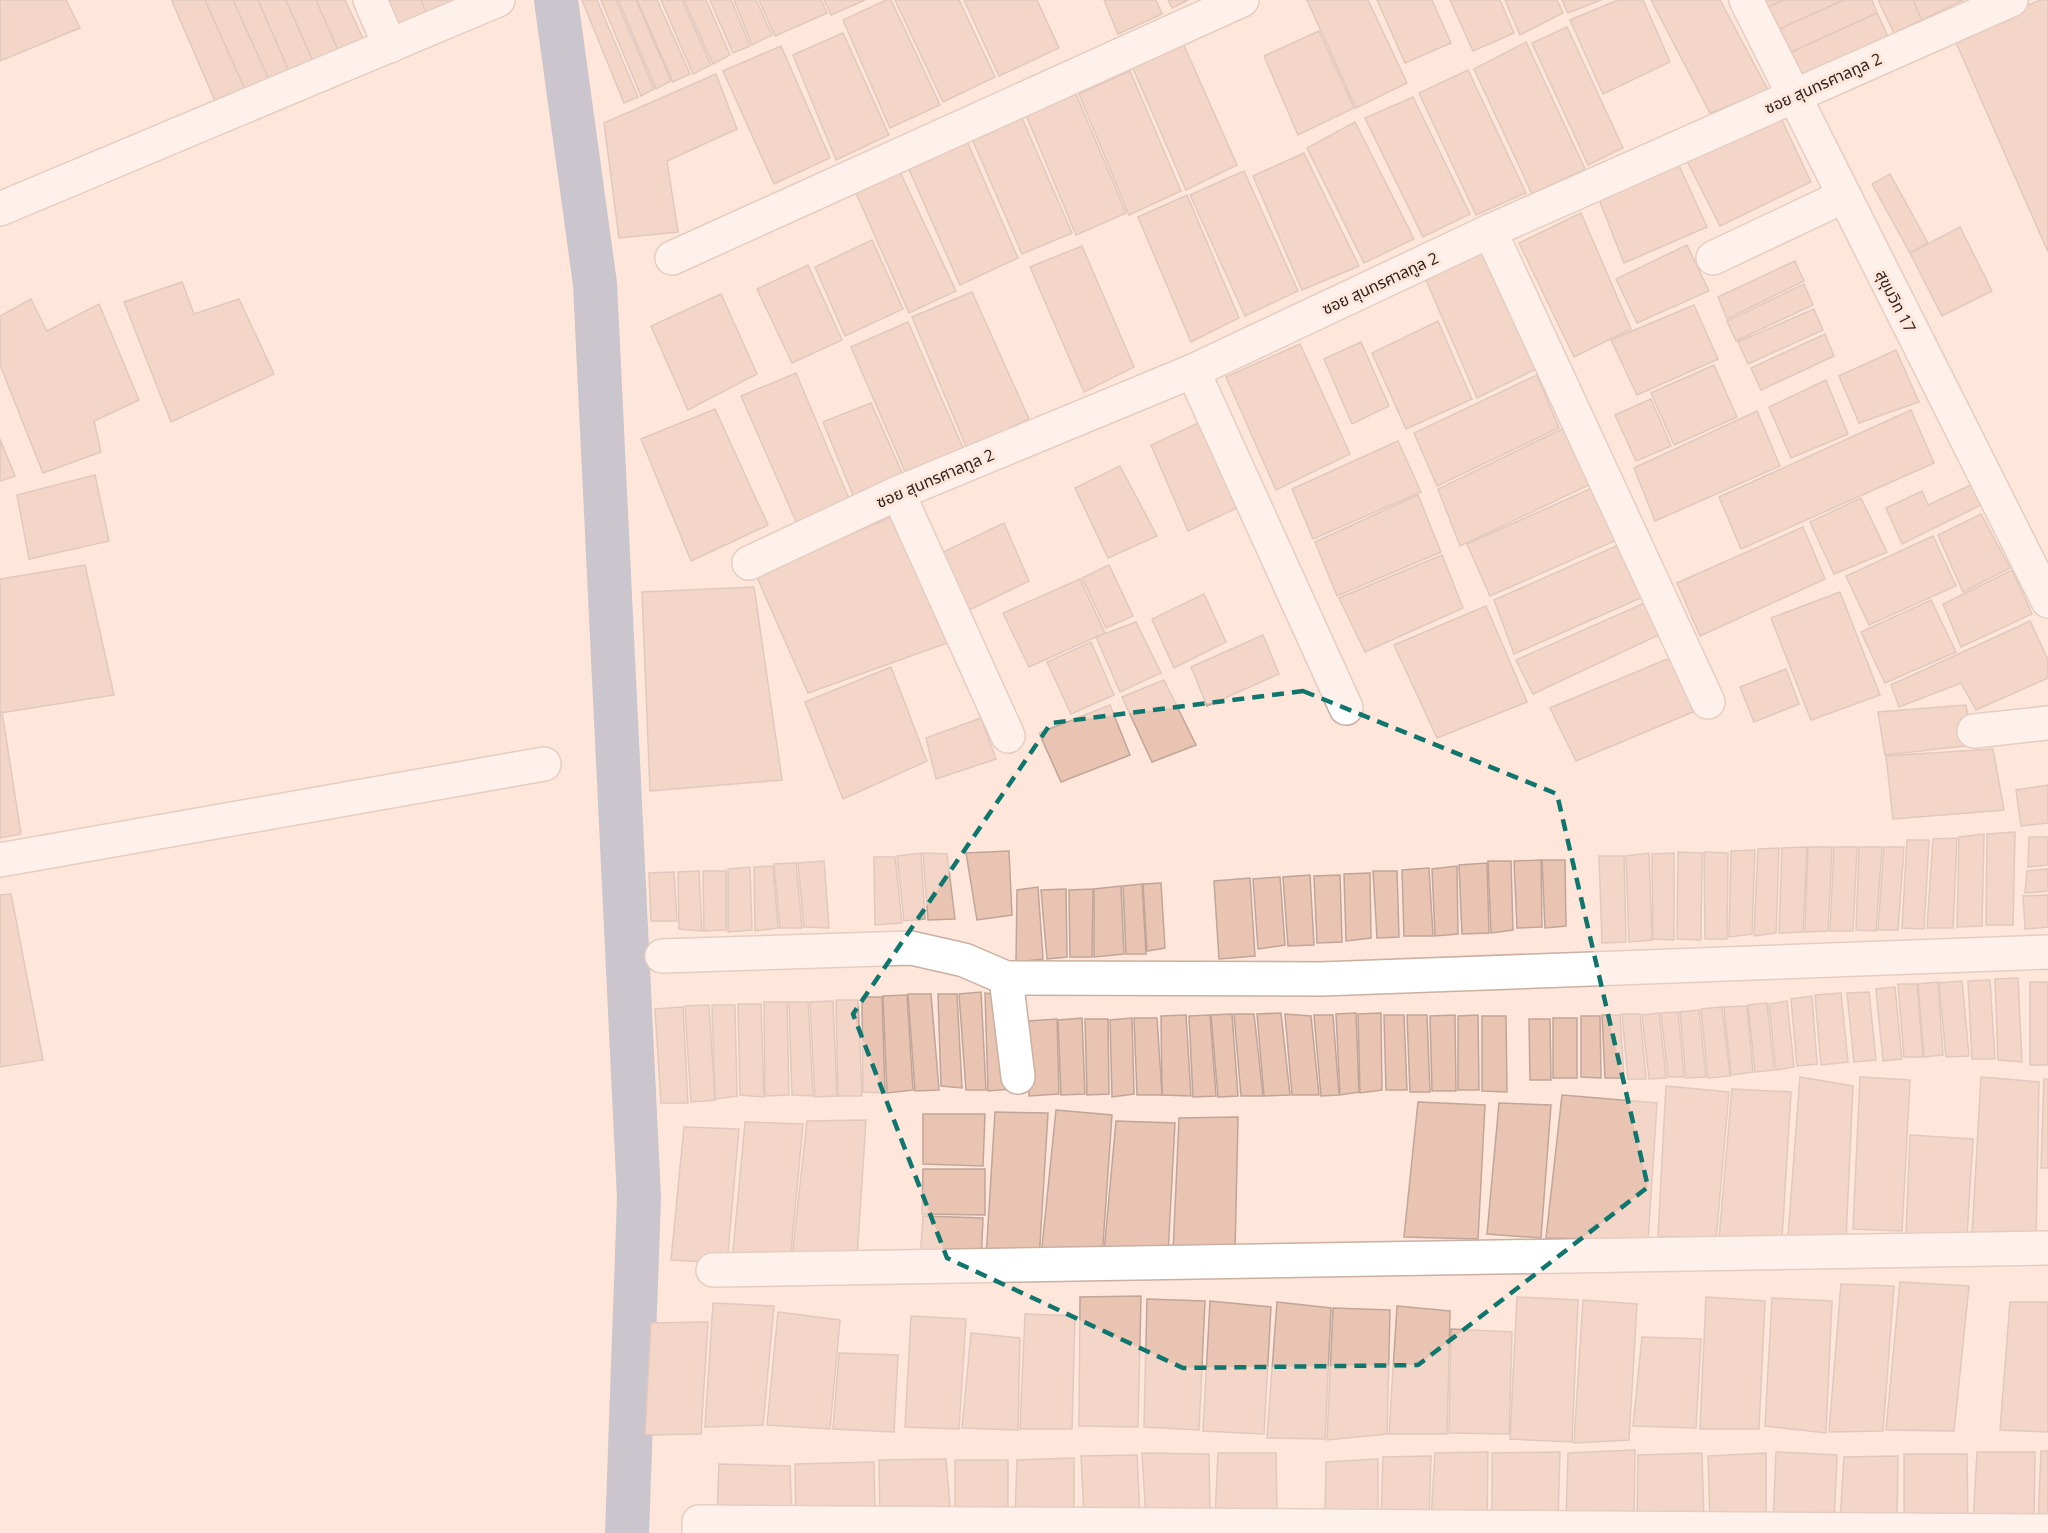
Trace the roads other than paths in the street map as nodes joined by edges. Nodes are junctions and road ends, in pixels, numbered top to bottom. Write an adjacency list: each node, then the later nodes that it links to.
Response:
1 (370, 0): 6 (street)
2 (498, 0): 6 (street)
3 (1242, 0): 11 (street)
4 (1746, 0): 7 (street, สุขุมวิท 17)
5 (2011, 0): 7 (street, ซอย สุนทรศาลทูล 2)
6 (390, 46): 9 (street)
7 (1794, 96): 8 (street, สุขุมวิท 17); 10 (street, ซอย สุนทรศาลทูล 2)
8 (1844, 196): 12 (street); 16 (street, สุขุมวิท 17)
9 (0, 209)
10 (1490, 231): 13 (street, ซอย สุนทรศาลทูล 2); 17 (street)
11 (672, 258)
12 (1713, 258)
13 (1193, 371): 14 (street, ซอย สุนทรศาลทูล 2); 18 (street)
14 (898, 493): 15 (street, ซอย สุนทรศาลทูล 2); 21 (street)
15 (749, 563)
16 (2048, 601)
17 (1708, 702)
18 (1346, 708)
19 (2048, 723): 20 (street)
20 (1974, 731)
21 (1008, 736)
22 (544, 764): 23 (street)
23 (0, 860)
24 (2048, 952): 26 (street)
25 (662, 956): 26 (street)
26 (1006, 978): 27 (street)
27 (1018, 1077)
28 (2048, 1248): 29 (street)
29 (713, 1270)
30 (1292, 1529): 31 (street); 32 (street)
31 (2048, 1531)
32 (699, 1533)

